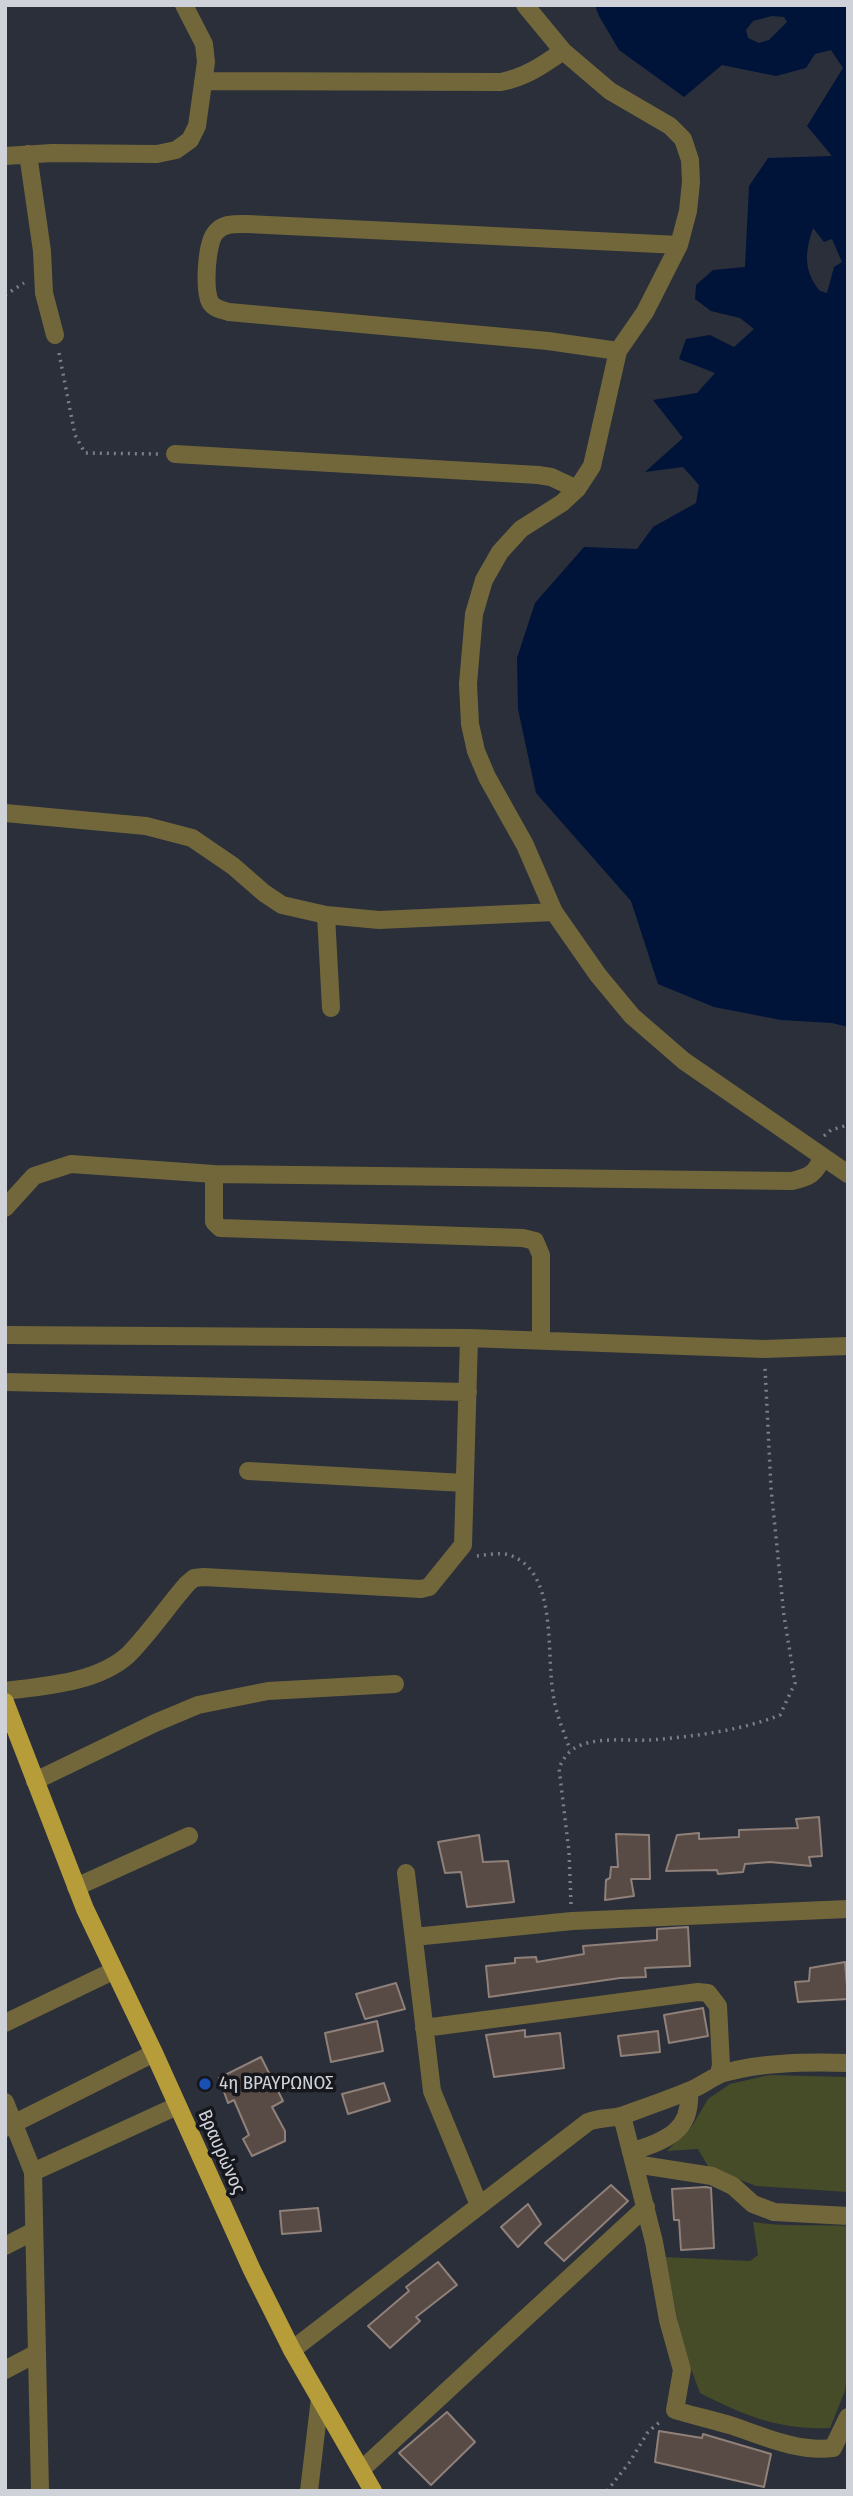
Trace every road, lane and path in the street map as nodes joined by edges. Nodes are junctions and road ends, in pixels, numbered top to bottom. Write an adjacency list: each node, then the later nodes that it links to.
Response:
1 (184, 5): 4 (street)
2 (525, 5): 3 (street)
3 (563, 51): 4 (street); 7 (street)
4 (203, 81): 5 (street)
5 (28, 154): 6 (street); 8 (street)
6 (5, 156)
7 (679, 245): 9 (street); 9 (street)
8 (55, 335): 10 (path)
9 (618, 351): 11 (street)
10 (175, 454): 11 (street)
11 (577, 489): 13 (street)
12 (5, 813): 14 (street)
13 (554, 912): 14 (street); 16 (street)
14 (326, 915): 15 (street)
15 (331, 1008)
16 (822, 1157): 17 (street); 18 (street)
17 (214, 1174): 19 (street); 22 (street)
18 (848, 1174)
19 (5, 1208)
20 (5, 1335): 21 (street)
21 (469, 1338): 22 (street); 26 (street)
22 (541, 1340): 24 (street)
23 (848, 1346): 24 (street)
24 (764, 1349): 33 (path)
25 (5, 1382): 26 (street)
26 (468, 1392): 28 (street)
27 (248, 1471): 28 (street)
28 (464, 1483): 29 (street)
29 (455, 1557): 31 (street); 33 (path)
30 (395, 1684): 34 (street)
31 (5, 1691)
32 (5, 1702): 34 (main road, Βραυρώνος)
33 (570, 1750): 39 (path)
34 (35, 1781): 37 (main road, Βραυρώνος)
35 (189, 1836): 37 (street)
36 (406, 1872): 40 (street)
37 (76, 1888): 41 (main road, Βραυρώνος)
38 (848, 1909): 39 (street)
39 (572, 1921): 40 (street)
40 (414, 1937): 43 (street)
41 (114, 1971): 42 (street); 44 (main road, Βραυρώνος)
42 (5, 2023)
43 (424, 2028): 46 (street); 54 (street)
44 (154, 2053): 49 (main road, Βραυρώνος); 51 (street)
45 (848, 2063): 46 (street)
46 (719, 2074): 47 (street)
47 (689, 2091): 50 (street); 52 (street)
48 (5, 2102): 51 (street)
49 (177, 2106): 53 (street); 59 (main road, Βραυρώνος)
50 (622, 2116): 52 (street); 54 (street)
51 (10, 2126): 53 (street)
52 (633, 2158): 55 (street); 56 (street)
53 (33, 2172): 57 (street)
54 (479, 2205): 59 (street)
55 (646, 2207): 63 (street); 65 (street)
56 (848, 2216)
57 (34, 2231): 58 (street); 60 (street)
58 (5, 2246)
59 (292, 2350): 62 (main road, Βραυρώνος)
60 (37, 2353): 61 (street); 66 (street)
61 (5, 2370)
62 (320, 2398): 65 (main road, Βραυρώνος); 67 (street)
63 (675, 2410): 64 (street); 69 (path)
64 (848, 2417)
65 (361, 2470): 68 (main road, Βραυρώνος)
66 (40, 2491)
67 (309, 2491)
68 (373, 2491)
69 (607, 2491)

